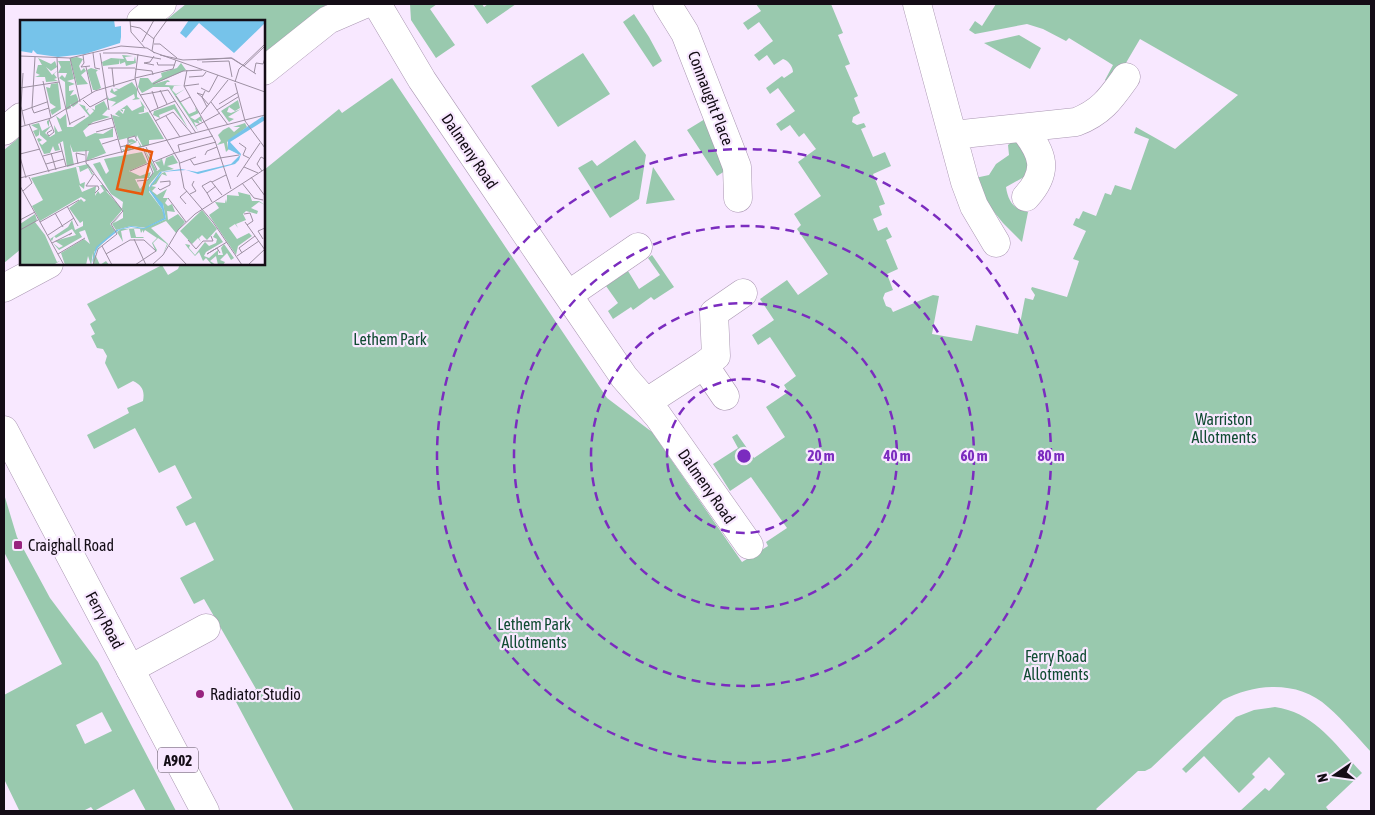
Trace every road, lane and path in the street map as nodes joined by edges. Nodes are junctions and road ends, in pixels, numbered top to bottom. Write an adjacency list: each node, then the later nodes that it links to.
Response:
1 (162, 4): 6 (street)
2 (365, 4): 7 (street)
3 (377, 4): 20 (street, Dalmeny Road)
4 (667, 4): 14 (street, Connaught Place)
5 (918, 4): 12 (street)
6 (142, 20)
7 (265, 70)
8 (1126, 77): 10 (street)
9 (20, 118): 11 (street)
10 (1023, 128): 12 (street); 13 (street)
11 (4, 131)
12 (953, 135): 15 (street)
13 (1026, 197)
14 (738, 198)
15 (996, 243)
16 (638, 247): 20 (street)
17 (47, 265): 18 (street)
18 (4, 288)
19 (744, 293): 21 (street)
20 (568, 295): 23 (street, Dalmeny Road)
21 (704, 365): 22 (street); 23 (street)
22 (725, 396)
23 (647, 402): 25 (street, Dalmeny Road)
24 (4, 430): 27 (street, Ferry Road / A902)
25 (749, 545)
26 (206, 628): 27 (street)
27 (130, 669): 28 (street, Ferry Road / A902)
28 (205, 811)

